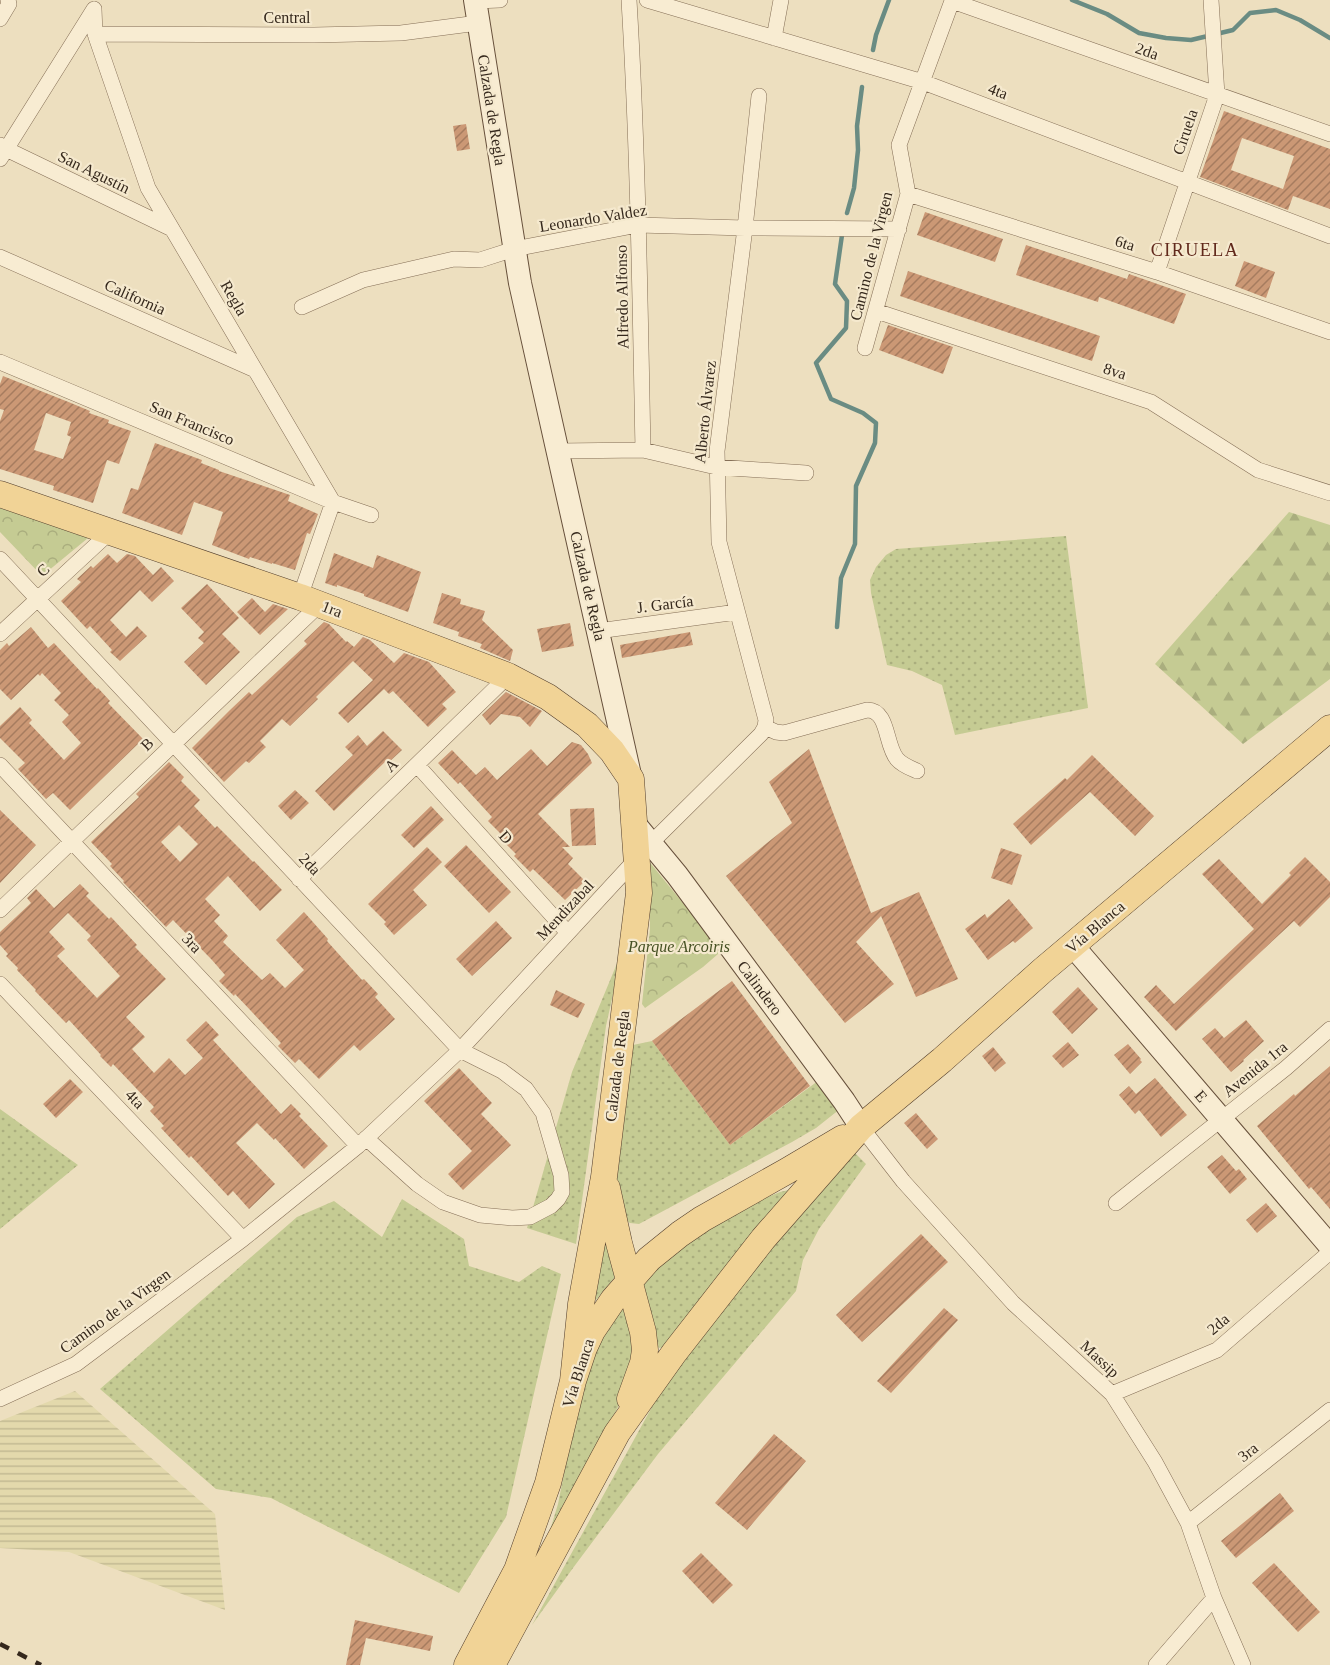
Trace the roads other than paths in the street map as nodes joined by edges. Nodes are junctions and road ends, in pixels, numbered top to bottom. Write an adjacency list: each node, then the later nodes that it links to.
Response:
1 (8, 0): 10 (street)
2 (500, 0): 9 (street)
3 (629, 0): 20 (street, Alfredo Alfonso)
4 (647, 0): 12 (street, 4ta)
5 (781, 0): 12 (street)
6 (952, 1): 13 (street, Camino de la Virgen); 14 (street, 2da)
7 (95, 4): 11 (street, Regla); 17 (street)
8 (1211, 6): 14 (street, Ciruela)
9 (476, 8): 11 (street, Central); 25 (main road, Calzada de Regla)
10 (0, 19)
11 (95, 34): 22 (street, Regla)
12 (774, 38): 13 (street, 4ta)
13 (923, 82): 18 (street, 4ta); 19 (street, Camino de la Virgen)
14 (1217, 95): 16 (street, 2da); 18 (street, Ciruela)
15 (759, 96): 21 (street, Alberto Álvarez)
16 (1330, 134)
17 (2, 151): 22 (street, San Agustín)
18 (1187, 182): 24 (street, 4ta); 27 (street, Ciruela)
19 (908, 195): 23 (street, Camino de la Virgen); 27 (street, 6ta)
20 (638, 225): 21 (street, Leonardo Valdez); 25 (street, Leonardo Valdez); 34 (street, Alfredo Alfonso)
21 (745, 228): 23 (street, Leonardo Valdez); 36 (street, Alberto Álvarez)
22 (172, 229): 33 (street, Regla)
23 (899, 229): 29 (street, Camino de la Virgen)
24 (1330, 236)
25 (514, 249): 28 (street, Leonardo Valdez); 35 (main road, Calzada de Regla)
26 (0, 257): 33 (street, California)
27 (1157, 272): 30 (street, 6ta)
28 (302, 307)
29 (876, 311): 31 (street, Camino de la Virgen); 38 (street, 8va)
30 (1330, 332)
31 (865, 348)
32 (0, 362): 40 (street, San Francisco)
33 (255, 370): 40 (street, Regla)
34 (643, 450): 35 (street); 36 (street)
35 (558, 451): 47 (main road, Calzada de Regla)
36 (716, 467): 37 (street); 46 (street, Alberto Álvarez)
37 (806, 473)
38 (1330, 493)
39 (0, 494): 42 (main road, 1ra)
40 (333, 502): 41 (street, San Francisco); 45 (street)
41 (371, 515)
42 (110, 532): 44 (street, C); 45 (main road, 1ra)
43 (0, 559): 44 (street, 2da)
44 (38, 599): 48 (street, C); 52 (street, 2da)
45 (310, 601): 49 (main road, 1ra); 52 (street, B)
46 (737, 612): 47 (street, J. García); 50 (street, Alberto Álvarez)
47 (598, 631): 56 (main road, Calzada de Regla)
48 (0, 634)
49 (508, 676): 54 (street, A); 56 (main road, 1ra)
50 (765, 727): 55 (street); 58 (street, Mendizabal)
51 (1330, 728): 62 (main road, Vía Blanca)
52 (174, 744): 57 (street, B); 59 (street, 2da)
53 (0, 765): 57 (street, 3ra)
54 (417, 765): 59 (street, A); 61 (street, D)
55 (917, 771)
56 (632, 779): 58 (main road, Calzada de Regla)
57 (72, 842): 60 (street, B); 68 (street, 3ra)
58 (644, 851): 61 (street, Mendizabal); 67 (main road, Calindero); 69 (main road, Calzada de Regla)
59 (299, 879): 65 (street, 2da)
60 (0, 910)
61 (568, 933): 65 (street, Mendizabal)
62 (1073, 946): 66 (main road, E); 67 (main road, Vía Blanca)
63 (0, 984): 73 (street, 4ta)
64 (1330, 1029): 66 (street, Avenida 1ra)
65 (460, 1050): 68 (street, Mendizabal); 70 (street, 2da)
66 (1221, 1119): 71 (street, Avenida 1ra); 75 (main road, E)
67 (861, 1127): 74 (main road, Vía Blanca); 79 (street, Massip); 82 (main road, Vía Blanca)
68 (362, 1142): 70 (street, 3ra); 73 (street, Mendizabal)
69 (604, 1177): 72 (main road); 78 (main road, Calzada de Regla)
70 (558, 1199)
71 (1116, 1203)
72 (615, 1223): 74 (main road); 77 (main road)
73 (243, 1239): 80 (street, Camino de la Virgen)
74 (666, 1245): 77 (main road, Vía Blanca)
75 (1330, 1246)
76 (1330, 1252): 79 (street, 2da)
77 (630, 1281): 78 (main road, Vía Blanca); 82 (main road)
78 (573, 1381): 85 (main road, Vía Blanca)
79 (1112, 1394): 83 (street, Massip)
80 (0, 1399)
81 (1330, 1410): 83 (street, 3ra)
82 (617, 1433): 86 (main road, Vía Blanca)
83 (1188, 1523): 84 (street, Massip)
84 (1214, 1598): 87 (street); 88 (street, Massip)
85 (467, 1665)
86 (492, 1665)
87 (1156, 1665)
88 (1243, 1665)

